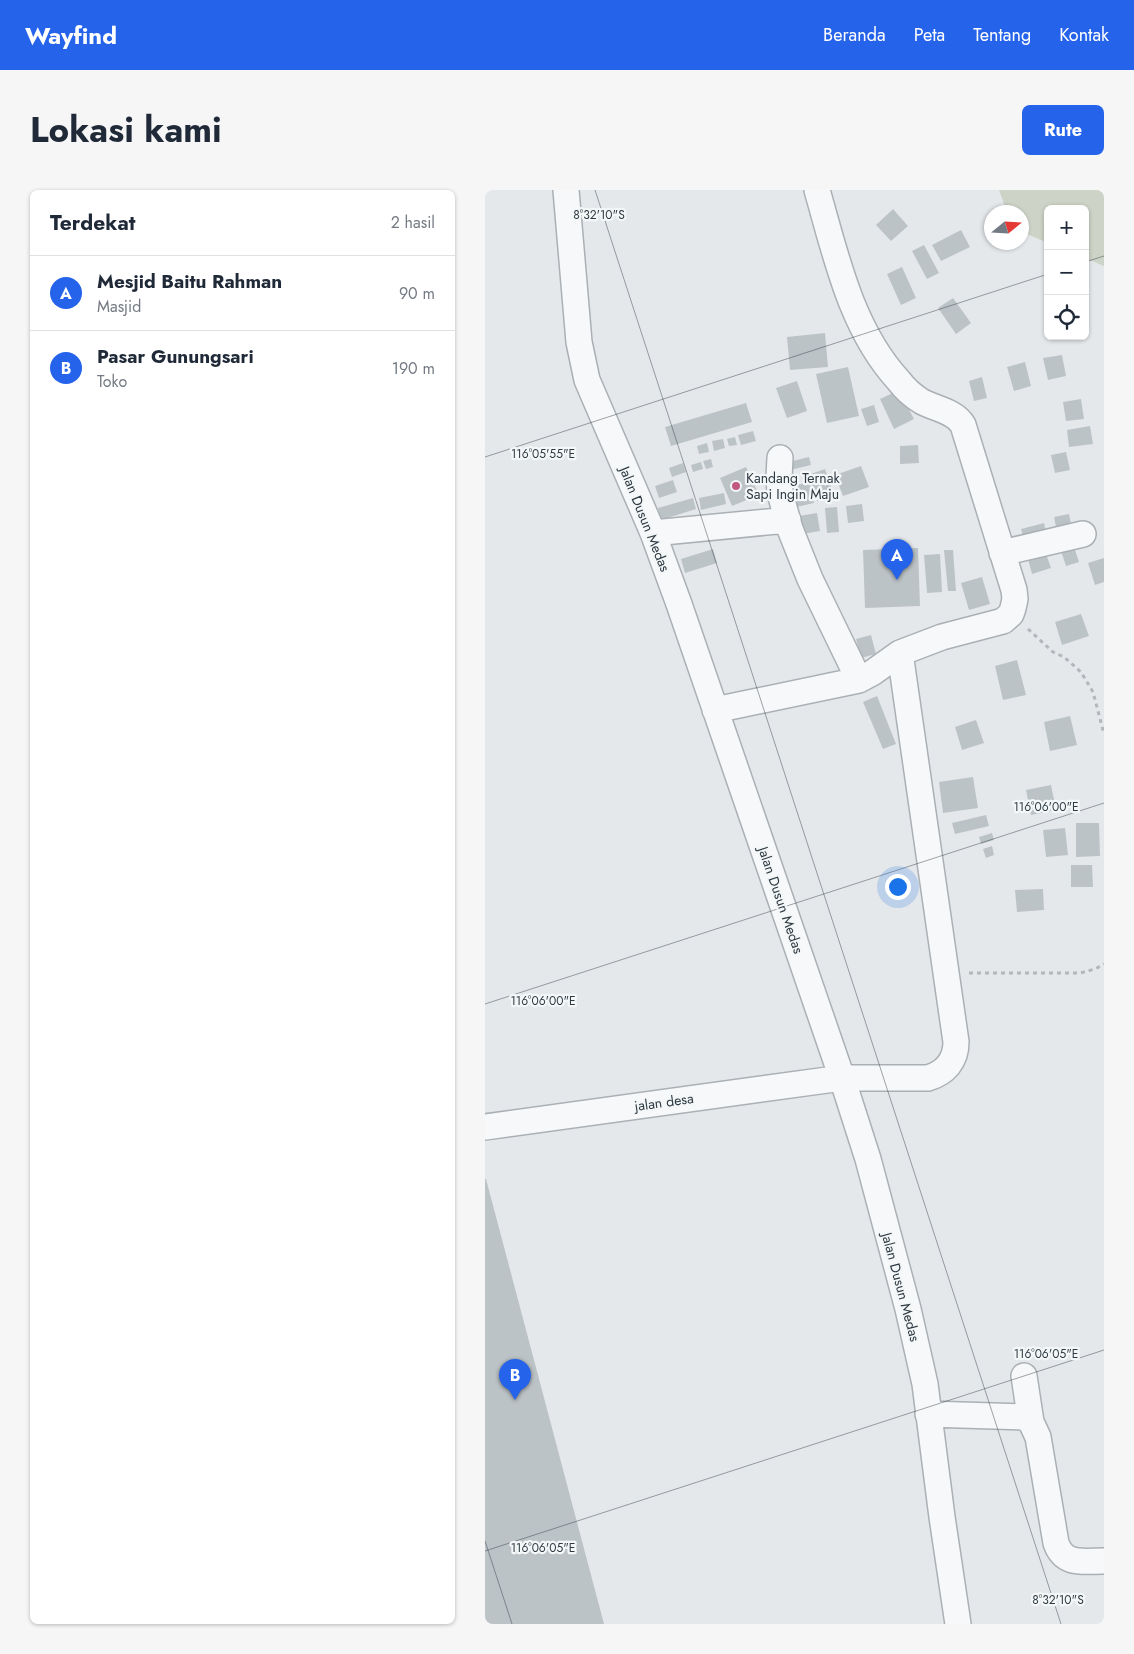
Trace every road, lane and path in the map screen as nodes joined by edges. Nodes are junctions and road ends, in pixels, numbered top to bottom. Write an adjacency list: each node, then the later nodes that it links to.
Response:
1 (565, 190): 5 (street, Jalan Dusun Medas)
2 (817, 190): 7 (street)
3 (781, 458): 4 (street)
4 (788, 520): 5 (street); 10 (street)
5 (653, 532): 11 (street, Jalan Dusun Medas)
6 (1083, 534): 7 (street)
7 (1002, 553): 8 (street)
8 (1011, 614): 9 (street); 12 (path)
9 (900, 653): 10 (street); 14 (street, jalan desa)
10 (859, 680): 11 (street)
11 (715, 710): 15 (street, Jalan Dusun Medas)
12 (1104, 734)
13 (1104, 964): 14 (path)
14 (945, 966): 15 (street, jalan desa)
15 (843, 1078): 16 (street, jalan desa); 18 (street, Jalan Dusun Medas)
16 (485, 1127)
17 (1024, 1376): 19 (street)
18 (928, 1414): 19 (street); 21 (street, Jalan Dusun Medas)
19 (1031, 1422): 20 (street)
20 (1104, 1561)
21 (958, 1624)

